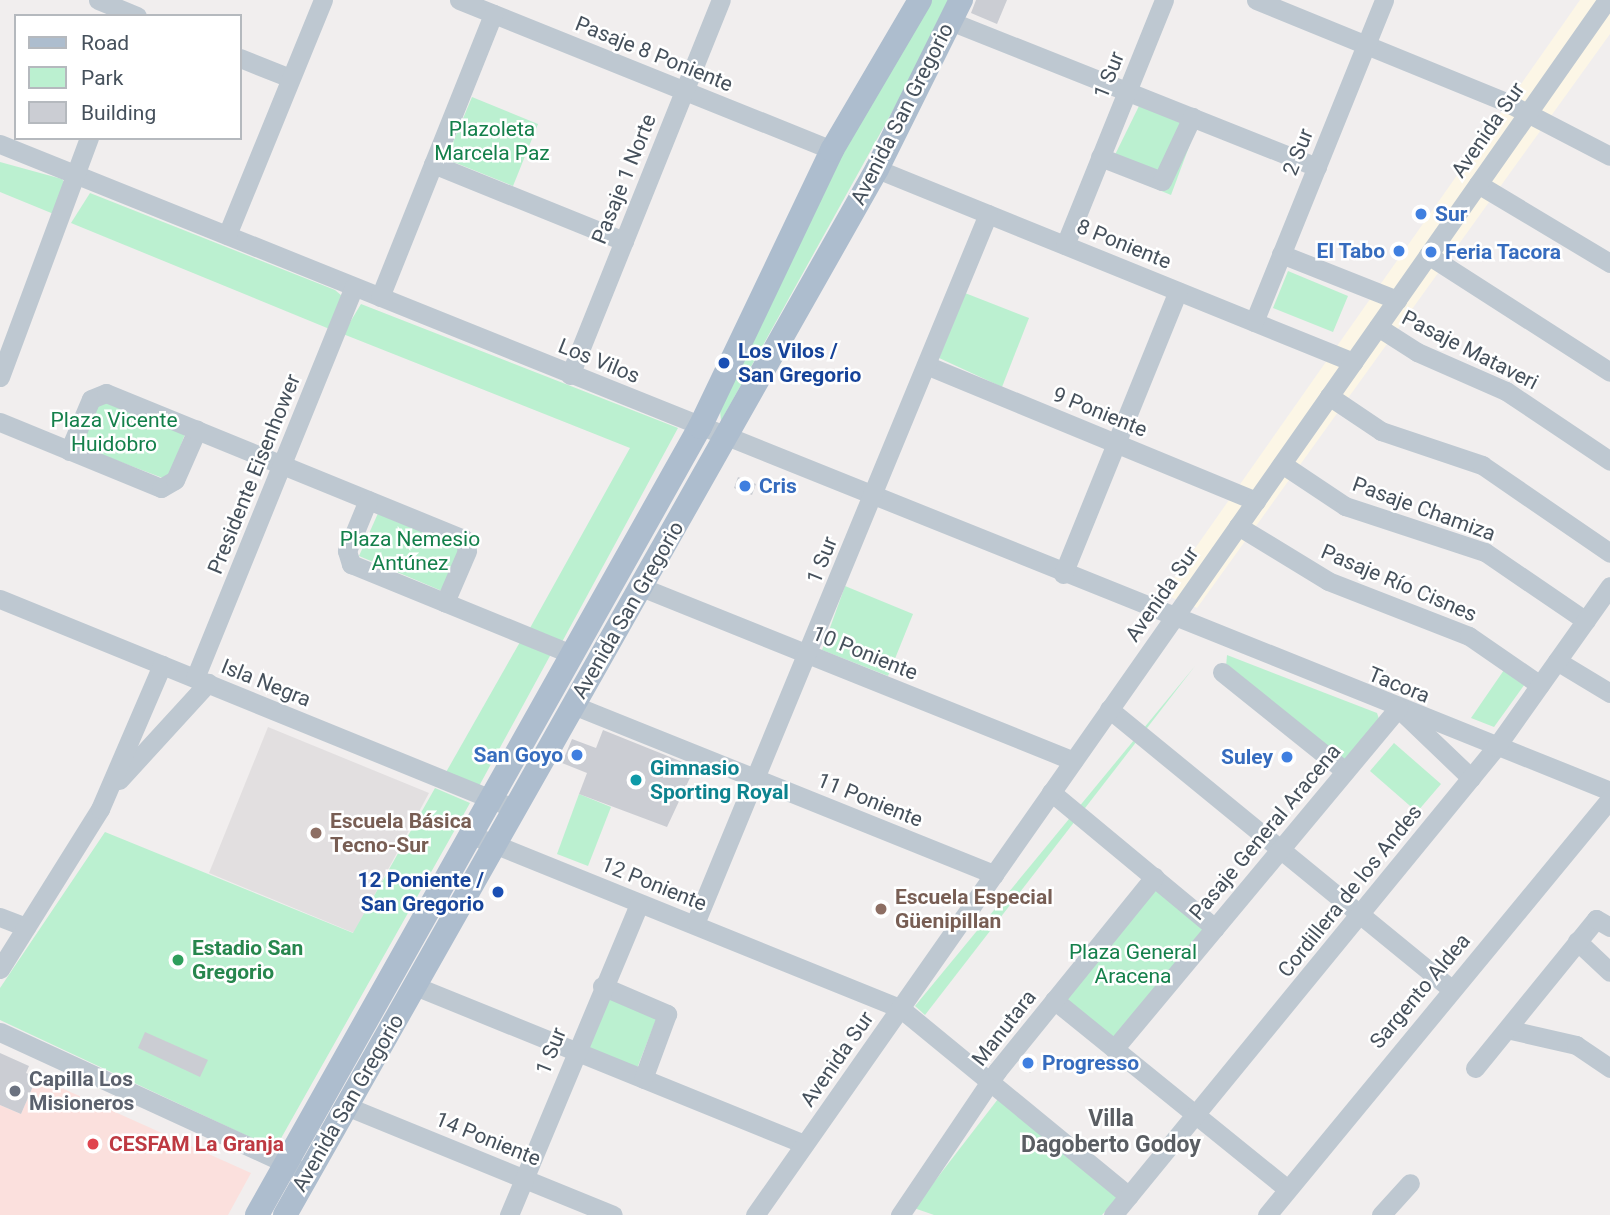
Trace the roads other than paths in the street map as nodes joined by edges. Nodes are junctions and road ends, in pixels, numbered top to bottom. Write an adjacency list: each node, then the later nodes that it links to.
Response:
1 (98, 0): 11 (street)
2 (323, 0): 15 (street)
3 (721, 0): 16 (street, Pasaje 1 Norte)
4 (920, 0): 22 (main road, Avenida San Gregorio)
5 (1164, 0): 17 (street, 1 Sur)
6 (1256, 0): 13 (street)
7 (1384, 0): 13 (street, 2 Sur)
8 (1607, 0): 18 (street, Avenida Sur)
9 (469, 2): 12 (street, Pasaje 8 Poniente)
10 (955, 11): 17 (street); 27 (main road, Avenida San Gregorio)
11 (133, 14)
12 (493, 14): 16 (street, Pasaje 8 Poniente); 25 (street)
13 (1366, 45): 18 (street); 26 (street, 2 Sur)
14 (242, 59): 15 (street)
15 (290, 78): 31 (street)
16 (685, 91): 22 (street, Pasaje 8 Poniente); 32 (street, Pasaje 1 Norte)
17 (1126, 92): 19 (street); 24 (street, 1 Sur)
18 (1528, 113): 23 (street); 29 (street, Avenida Sur)
19 (1192, 117): 24 (street); 26 (street)
20 (88, 140): 28 (street)
21 (2, 146): 28 (street, Los Vilos)
22 (832, 150): 50 (main road, Avenida San Gregorio)
23 (1610, 156)
24 (1100, 157): 33 (street, 1 Sur)
25 (433, 164): 32 (street); 39 (street)
26 (1317, 167): 34 (street, 2 Sur)
27 (877, 169): 30 (street, 8 Poniente); 52 (main road, Avenida San Gregorio)
28 (77, 175): 31 (street, Los Vilos); 47 (street)
29 (1478, 184): 35 (street, Avenida Sur); 36 (street)
30 (988, 214): 33 (street, 8 Poniente); 44 (street, 1 Sur)
31 (227, 235): 37 (street, Los Vilos)
32 (624, 241): 46 (street, Pasaje 1 Norte)
33 (1065, 245): 38 (street, 8 Poniente)
34 (1281, 254): 40 (street); 41 (street, 2 Sur)
35 (1428, 255): 40 (street, Avenida Sur); 45 (street)
36 (1610, 263)
37 (355, 287): 39 (street, Los Vilos); 57 (street, Presidente Eisenhower)
38 (1178, 291): 41 (street, 8 Poniente); 53 (street)
39 (380, 297): 46 (street, Los Vilos)
40 (1397, 300): 42 (street, Avenida Sur)
41 (1254, 321): 43 (street, 8 Poniente)
42 (1378, 327): 43 (street, Avenida Sur); 55 (street, Pasaje Mataveri)
43 (1353, 362): 48 (street, Avenida Sur)
44 (926, 365): 53 (street, 9 Poniente); 58 (street, 1 Sur)
45 (1610, 372)
46 (570, 374): 50 (street, Los Vilos)
47 (0, 377)
48 (1329, 397): 56 (street, Avenida Sur); 62 (street)
49 (0, 422): 54 (street)
50 (700, 427): 52 (street, Los Vilos); 70 (main road, Avenida San Gregorio)
51 (197, 430): 54 (street); 54 (street); 57 (street)
52 (725, 438): 58 (street, Los Vilos); 64 (main road, Avenida San Gregorio)
53 (1116, 443): 60 (street, 9 Poniente); 63 (street)
54 (69, 451)
55 (1610, 461)
56 (1282, 464): 60 (street, Avenida Sur); 69 (street, Pasaje Chamiza)
57 (282, 465): 59 (street); 75 (street, Presidente Eisenhower)
58 (872, 497): 63 (street, Los Vilos); 71 (street, 1 Sur)
59 (368, 500): 67 (street); 67 (street)
60 (1256, 501): 61 (street, Avenida Sur)
61 (1238, 526): 68 (street, Avenida Sur); 76 (street, Pasaje Río Cisnes)
62 (1610, 553)
63 (1063, 575): 68 (street, Los Vilos)
64 (641, 587): 71 (street, 10 Poniente); 78 (main road, Avenida San Gregorio)
65 (1607, 597): 69 (street, Cordillera de los Andes)
66 (0, 599): 73 (street, Isla Negra)
67 (445, 602): 70 (street)
68 (1172, 620): 79 (street, Tacora); 80 (street, Avenida Sur)
69 (1586, 621): 72 (street, Cordillera de los Andes)
70 (571, 654): 89 (main road, Avenida San Gregorio)
71 (808, 654): 82 (street, 10 Poniente); 85 (street, 1 Sur)
72 (1557, 661): 76 (street, Cordillera de los Andes); 77 (street)
73 (162, 665): 75 (street, Isla Negra); 86 (street, Presidente Eisenhower)
74 (1222, 672): 83 (street)
75 (202, 681): 86 (street, Presidente Eisenhower); 89 (street, Isla Negra)
76 (1540, 685): 81 (street, Cordillera de los Andes)
77 (1610, 693)
78 (573, 705): 85 (street, 11 Poniente); 91 (main road, Avenida San Gregorio)
79 (1398, 708): 81 (street, Tacora); 83 (street, Pasaje General Aracena); 84 (street)
80 (1109, 709): 82 (street, Avenida Sur); 94 (street)
81 (1496, 747): 84 (street, Cordillera de los Andes); 87 (street, Tacora)
82 (1073, 761): 88 (street, Avenida Sur)
83 (1345, 771): 94 (street, Pasaje General Aracena)
84 (1471, 778): 98 (street, Cordillera de los Andes)
85 (757, 779): 95 (street, 11 Poniente); 100 (street, 1 Sur)
86 (109, 791): 101 (street, Presidente Eisenhower)
87 (1610, 791)
88 (1051, 792): 95 (street, Avenida Sur); 96 (street)
89 (490, 798): 91 (street, Isla Negra); 92 (main road, Avenida San Gregorio)
90 (1610, 799): 109 (street, Sargento Aldea)
91 (516, 808): 93 (main road, Avenida San Gregorio)
92 (469, 834): 93 (street, 12 Poniente); 123 (main road, Avenida San Gregorio)
93 (496, 845): 97 (street, 12 Poniente); 107 (main road, Avenida San Gregorio)
94 (1280, 849): 98 (street); 103 (street, Pasaje General Aracena)
95 (994, 874): 111 (street, Avenida Sur)
96 (1154, 877): 103 (street); 110 (street, Manutara)
97 (638, 906): 100 (street, 12 Poniente); 108 (street, 1 Sur)
98 (1360, 914): 109 (street); 121 (street, Cordillera de los Andes)
99 (0, 917): 101 (street)
100 (696, 921): 111 (street, 12 Poniente)
101 (26, 927): 105 (street, Presidente Eisenhower)
102 (1610, 927): 104 (street)
103 (1215, 928): 114 (street, Pasaje General Aracena)
104 (1577, 941): 106 (street); 112 (street)
105 (0, 969)
106 (1610, 972)
107 (415, 986): 115 (street); 120 (main road, Avenida San Gregorio)
108 (602, 986): 115 (street, 1 Sur); 118 (street)
109 (1451, 989): 127 (street, Sargento Aldea)
110 (1054, 1000): 114 (street); 119 (street, Manutara)
111 (900, 1008): 119 (street, 12 Poniente); 122 (street, Avenida Sur)
112 (1511, 1030): 116 (street); 117 (street)
113 (0, 1032): 123 (street)
114 (1114, 1049): 121 (street)
115 (576, 1051): 118 (street); 125 (street, 1 Sur)
116 (1475, 1068)
117 (1610, 1068)
118 (643, 1079): 122 (street)
119 (990, 1082): 128 (street, 12 Poniente); 129 (street, Manutara)
120 (346, 1106): 124 (main road, Avenida San Gregorio); 125 (street, 14 Poniente)
121 (1195, 1115): 127 (street); 128 (street, Cordillera de los Andes)
122 (804, 1144): 134 (street, Avenida Sur)
123 (286, 1163): 124 (street); 130 (main road, Avenida San Gregorio)
124 (308, 1174): 131 (main road, Avenida San Gregorio)
125 (524, 1178): 132 (street, 1 Sur); 133 (street, 14 Poniente)
126 (1410, 1183): 137 (street)
127 (1286, 1188): 136 (street, Sargento Aldea)
128 (1129, 1196): 135 (street, Cordillera de los Andes)
129 (902, 1214)
130 (257, 1215)
131 (285, 1215)
132 (509, 1215)
133 (613, 1215)
134 (755, 1215)
135 (1113, 1215)
136 (1266, 1215)
137 (1381, 1215)

